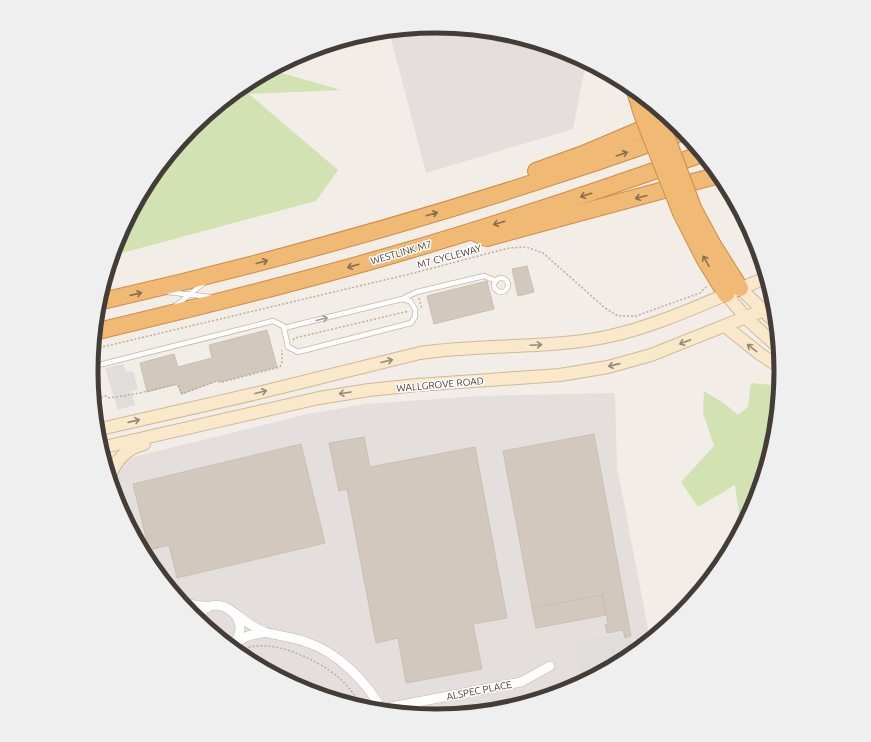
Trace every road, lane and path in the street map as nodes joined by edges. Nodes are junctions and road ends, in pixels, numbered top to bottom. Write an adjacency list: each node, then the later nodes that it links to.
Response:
1 (653, 113): 5 (highway)
2 (656, 115): 13 (highway, bridge)
3 (677, 134): 5 (highway, one-way to 3)
4 (697, 156): 7 (highway, one-way to 7)
5 (557, 170): 8 (highway, one-way to 5)
6 (712, 176): 7 (highway, one-way to 7)
7 (568, 208): 16 (highway, WESTLINK M7, one-way to 16)
8 (214, 275): 12 (highway); 15 (lane)
9 (708, 280): 30 (path, M7 CYCLEWAY)
10 (761, 280): 13 (main road)
11 (496, 281): 14 (lane)
12 (154, 290): 15 (lane); 17 (highway, one-way to 12)
13 (733, 291): 21 (main road); 24 (main road); 35 (main road, one-way to 13)
14 (418, 292): 18 (lane); 19 (path)
15 (188, 296): 16 (lane); 22 (lane)
16 (230, 299): 22 (highway, WESTLINK M7)
17 (105, 300)
18 (402, 300): 19 (lane); 26 (lane, one-way to 18)
19 (415, 309): 28 (path); 28 (lane)
20 (768, 309): 21 (main road, WALLGROVE ROAD)
21 (763, 311): 23 (main road); 24 (main road, WALLGROVE ROAD)
22 (163, 316): 27 (highway, WESTLINK M7)
23 (769, 317)
24 (746, 318): 25 (main road, WALLGROVE ROAD); 29 (main road)
25 (722, 327): 31 (main road, one-way to 25); 34 (main road, WALLGROVE ROAD, one-way to 34)
26 (284, 328): 28 (lane); 32 (lane)
27 (100, 331)
28 (287, 342): 33 (path)
29 (772, 342)
30 (98, 349)
31 (774, 363)
32 (98, 365)
33 (98, 398)
34 (208, 423): 36 (main road, WALLGROVE ROAD); 37 (main road)
35 (102, 429)
36 (106, 447)
37 (112, 471)
38 (191, 604): 39 (street)
39 (208, 607): 40 (street); 41 (street)
40 (229, 609): 42 (street); 43 (street)
41 (200, 614)
42 (265, 632): 44 (street); 48 (street)
43 (234, 642)
44 (235, 643)
45 (244, 649): 47 (path)
46 (550, 666): 49 (street, ALSPEC PLACE)
47 (358, 700)
48 (377, 704)
49 (398, 707)

